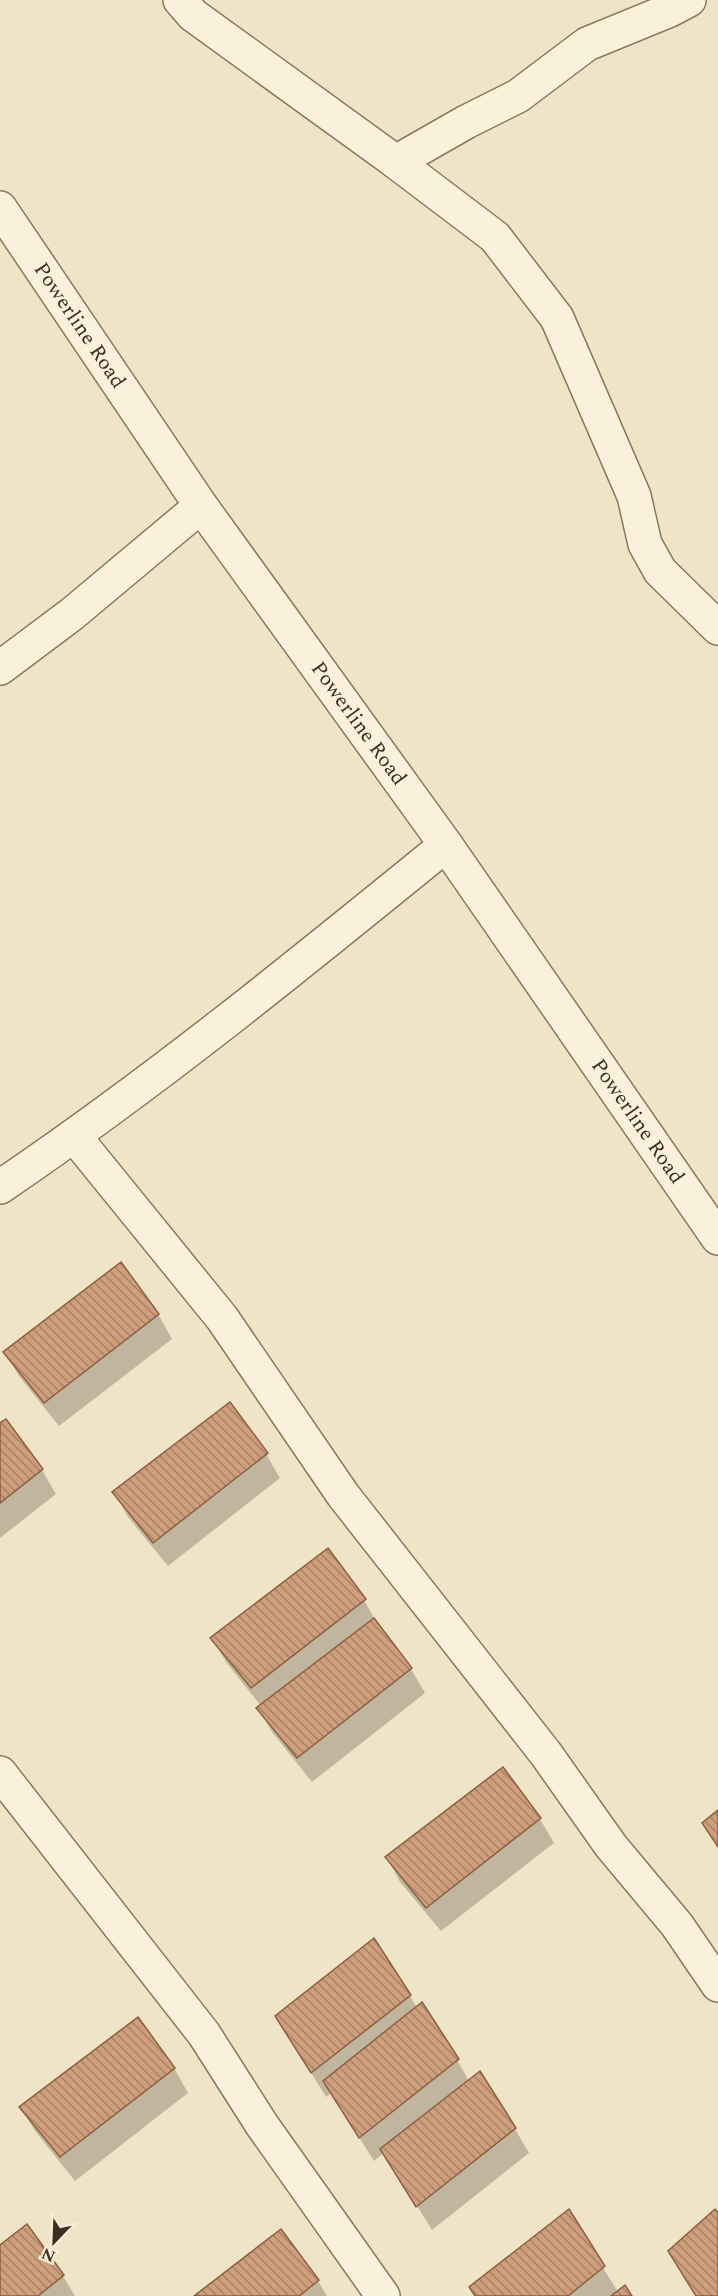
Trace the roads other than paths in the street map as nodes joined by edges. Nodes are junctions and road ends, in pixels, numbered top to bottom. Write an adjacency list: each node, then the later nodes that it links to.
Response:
1 (180, 0): 3 (street)
2 (689, 0): 3 (street)
3 (396, 162): 6 (street)
4 (0, 208): 5 (street, Powerline Road)
5 (201, 506): 7 (street); 8 (street, Powerline Road)
6 (718, 628)
7 (0, 668)
8 (446, 845): 9 (street); 11 (street, Powerline Road)
9 (75, 1137): 10 (street); 13 (street)
10 (0, 1187)
11 (718, 1237)
12 (0, 1773): 14 (street)
13 (718, 1985)
14 (383, 2296)

